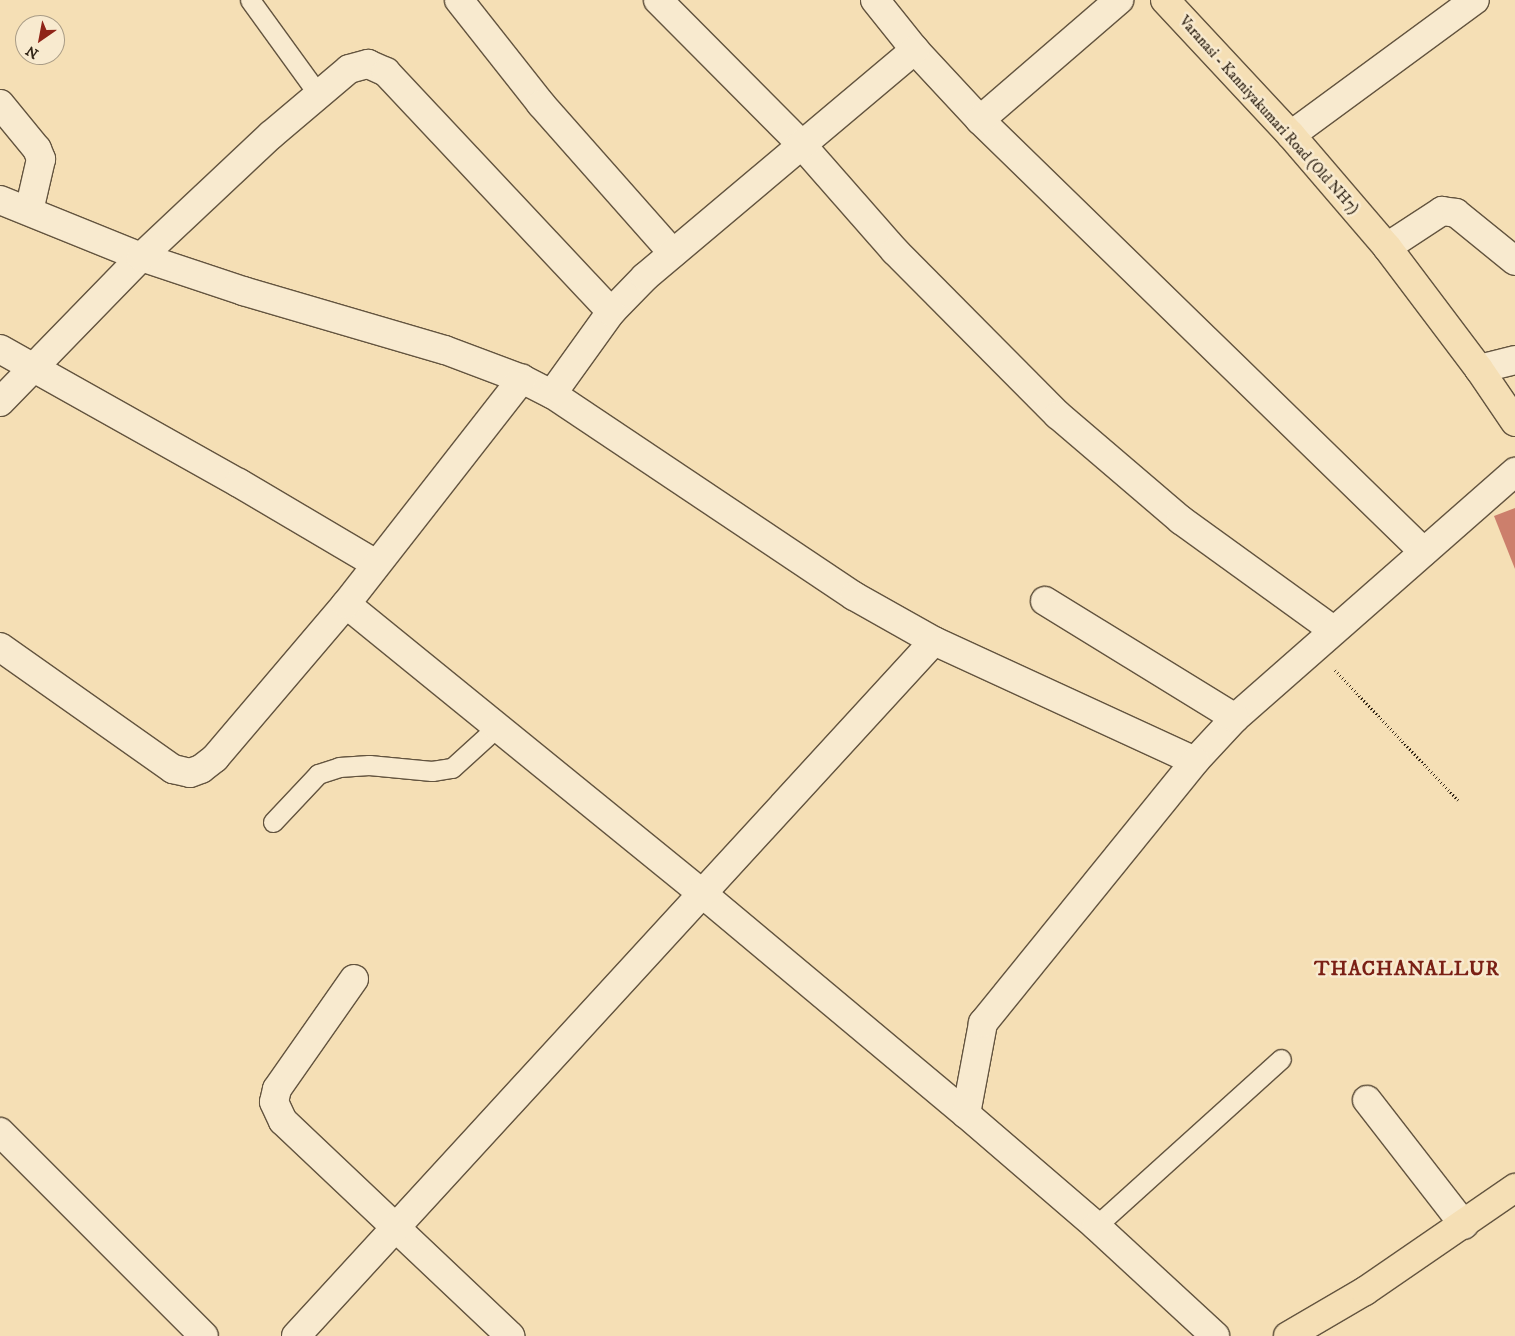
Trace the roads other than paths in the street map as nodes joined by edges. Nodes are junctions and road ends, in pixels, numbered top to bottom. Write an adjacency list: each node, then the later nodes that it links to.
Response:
1 (250, 0): 9 (lane)
2 (459, 0): 17 (street)
3 (658, 0): 13 (street)
4 (875, 0): 8 (street)
5 (1119, 0): 11 (street)
6 (1165, 0): 12 (main road, Varanasi - Kanniyakumari Road (Old NH7))
7 (1475, 0): 12 (street)
8 (915, 50): 11 (street); 13 (street)
9 (318, 94): 18 (street); 20 (street)
10 (0, 104): 15 (street)
11 (980, 120): 30 (street)
12 (1291, 135): 16 (main road, Varanasi - Kanniyakumari Road (Old NH7))
13 (801, 144): 17 (street); 34 (street)
14 (0, 200): 15 (street)
15 (29, 212): 18 (street)
16 (1387, 248): 19 (street); 24 (main road, Varanasi - Kanniyakumari Road (Old NH7))
17 (673, 253): 20 (street)
18 (141, 257): 23 (street); 25 (street)
19 (1515, 261)
20 (611, 312): 26 (street)
21 (0, 349): 23 (street)
22 (1515, 360): 24 (street)
23 (32, 367): 27 (street); 31 (street)
24 (1479, 369): 28 (main road, Varanasi - Kanniyakumari Road (Old NH7))
25 (522, 378): 26 (street); 31 (street)
26 (552, 394): 35 (street)
27 (0, 402)
28 (1515, 422)
29 (1515, 472): 30 (street)
30 (1424, 552): 34 (street)
31 (376, 564): 33 (street)
32 (1045, 602): 37 (street)
33 (346, 604): 36 (street); 38 (street)
34 (1323, 639): 37 (street)
35 (934, 641): 39 (street); 41 (street)
36 (0, 646)
37 (1235, 718): 39 (street)
38 (497, 727): 40 (lane); 41 (street)
39 (1195, 761): 45 (street)
40 (273, 822)
41 (704, 895): 45 (street); 50 (street)
42 (354, 979): 50 (street)
43 (1281, 1059): 49 (lane)
44 (1367, 1100): 48 (street)
45 (966, 1114): 49 (street)
46 (0, 1132): 51 (street)
47 (1515, 1188): 48 (main road)
48 (1464, 1225): 55 (main road)
49 (1096, 1226): 54 (street)
50 (398, 1229): 52 (street); 53 (street)
51 (204, 1336)
52 (296, 1336)
53 (510, 1336)
54 (1214, 1336)
55 (1288, 1336)

